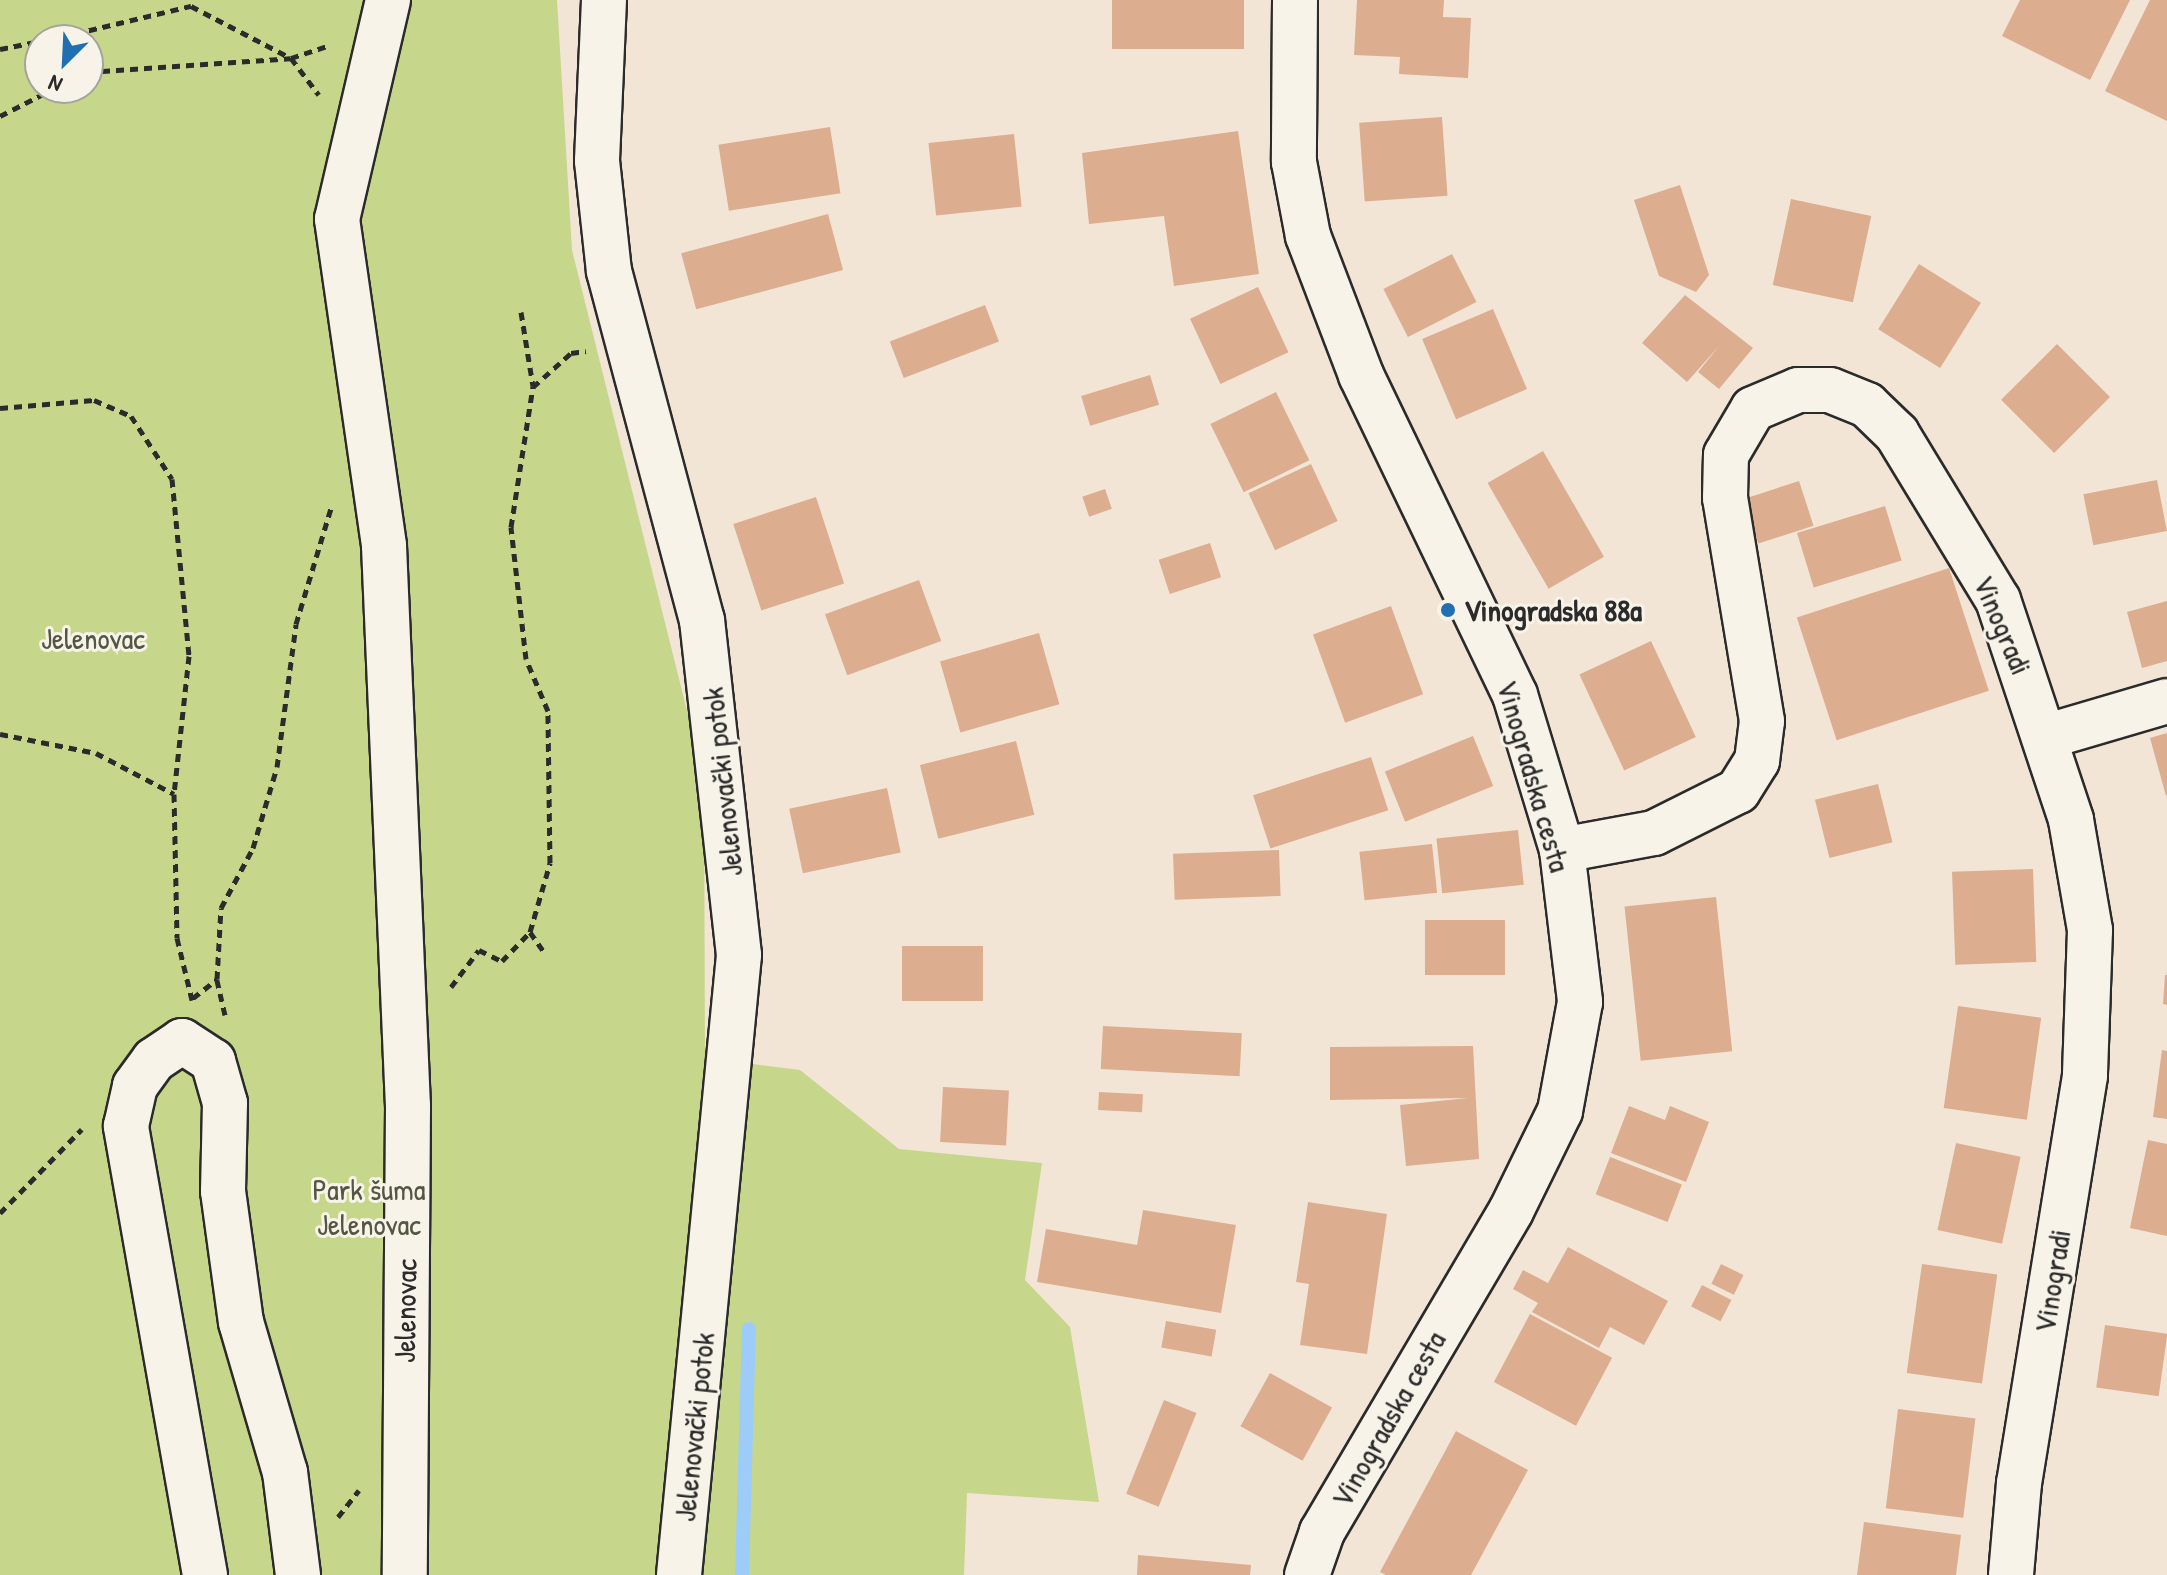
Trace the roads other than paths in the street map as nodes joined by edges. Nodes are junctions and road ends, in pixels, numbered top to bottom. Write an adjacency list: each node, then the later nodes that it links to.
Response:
1 (604, 0): 10 (street, Jelenovački potok)
2 (1295, 0): 6 (street, Vinogradska cesta)
3 (386, 13): 9 (street, Jelenovac)
4 (2167, 701): 5 (street)
5 (2045, 737): 6 (street, Vinogradi); 12 (street, Vinogradi)
6 (1562, 850): 11 (street, Vinogradska cesta)
7 (205, 1575): 8 (street)
8 (298, 1575)
9 (405, 1575)
10 (679, 1575)
11 (1307, 1575)
12 (2011, 1575)

